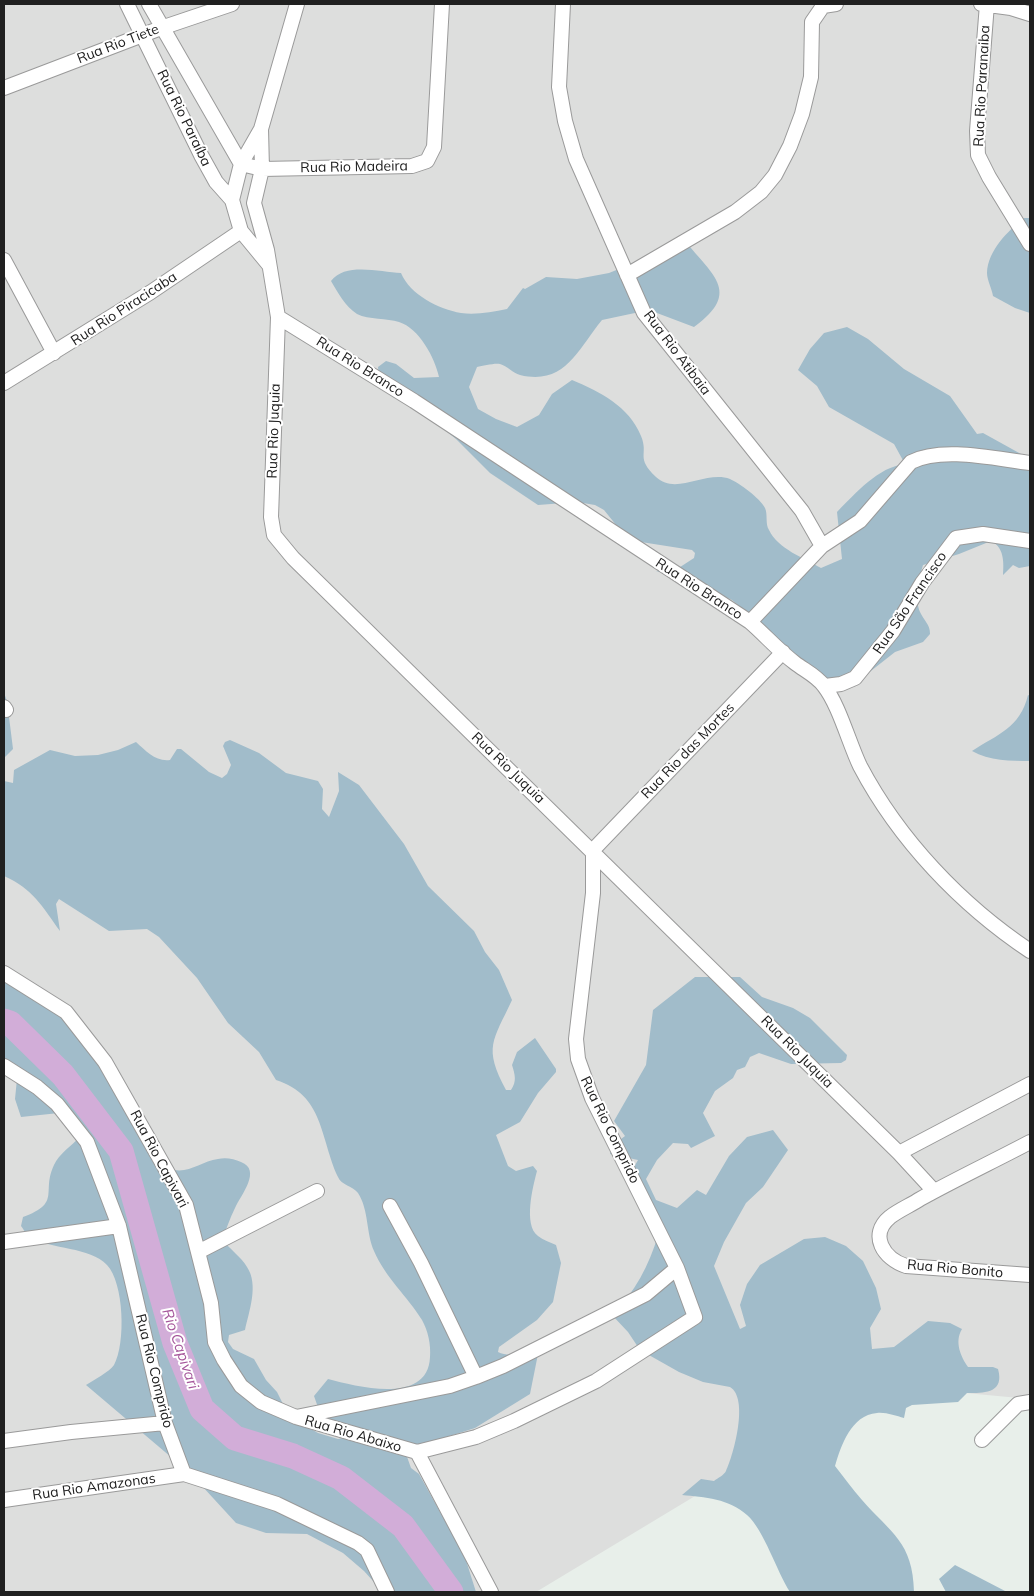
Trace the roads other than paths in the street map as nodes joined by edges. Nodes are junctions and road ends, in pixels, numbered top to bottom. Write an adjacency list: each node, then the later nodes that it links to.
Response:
1 (127, 4): 13 (street, Rua Rio Paraíba)
2 (149, 4): 12 (street, Rua Rio Paraíba)
3 (232, 4): 12 (street, Rua Rio Tiete)
4 (297, 4): 15 (street)
5 (442, 4): 17 (street, Rua Rio Madeira)
6 (564, 4): 24 (street, Rua Rio Atibaia)
7 (836, 4): 10 (street)
8 (981, 4): 9 (street)
9 (987, 4): 11 (street); 21 (street, Rua Rio Paranaiba)
10 (816, 9): 24 (street)
11 (1030, 14)
12 (161, 28): 13 (street, Rua Rio Tiete); 16 (street, Rua Rio Paraíba)
13 (143, 35): 14 (street, Rua Rio Tiete); 18 (street, Rua Rio Paraíba)
14 (4, 88)
15 (261, 129): 16 (street); 17 (street)
16 (241, 164): 17 (street, Rua Rio Madeira); 18 (street)
17 (262, 169): 19 (street)
18 (232, 200): 19 (street); 20 (street, Rua Rio Paraíba)
19 (254, 203): 23 (street, Rua Rio Juquia)
20 (241, 231): 23 (street, Rua Rio Juquia); 26 (street, Rua Rio Piracicaba)
21 (1030, 244)
22 (4, 260): 26 (street)
23 (269, 266): 25 (street, Rua Rio Juquia)
24 (627, 275): 30 (street, Rua Rio Atibaia)
25 (278, 317): 31 (street, Rua Rio Branco); 34 (street, Rua Rio Juquia)
26 (54, 353): 27 (street, Rua Rio Piracicaba)
27 (4, 382)
28 (1030, 463): 30 (street)
29 (1030, 541): 33 (street, Rua São Francisco)
30 (822, 546): 31 (street)
31 (750, 622): 32 (street, Rua Rio Branco)
32 (783, 652): 33 (street, Rua Rio Branco); 34 (street, Rua Rio das Mortes)
33 (825, 686): 35 (street, Rua Rio Branco)
34 (593, 850): 40 (street, Rua Rio Juquia); 47 (street, Rua Rio Comprido)
35 (1030, 951)
36 (4, 973): 46 (street, Rua Rio Capivari)
37 (4, 1066): 44 (street, Rua Rio Comprido)
38 (1030, 1084): 40 (street)
39 (1030, 1142): 42 (street, Rua Rio Bonito)
40 (899, 1153): 42 (street, Rua Rio Juquia)
41 (317, 1191): 46 (street)
42 (934, 1191): 48 (street, Rua Rio Bonito)
43 (390, 1206): 49 (street)
44 (119, 1226): 45 (street); 52 (street, Rua Rio Comprido)
45 (4, 1242)
46 (198, 1252): 51 (street, Rua Rio Capivari)
47 (677, 1268): 49 (street, Rua Rio Abaixo); 55 (street, Rua Rio Abaixo)
48 (1030, 1275)
49 (476, 1377): 51 (street, Rua Rio Abaixo)
50 (1030, 1402): 53 (street)
51 (296, 1417): 55 (street, Rua Rio Abaixo)
52 (165, 1424): 54 (street); 56 (street, Rua Rio Comprido)
53 (982, 1440)
54 (4, 1441)
55 (417, 1452): 59 (street)
56 (184, 1474): 57 (street, Rua Rio Amazonas); 58 (street)
57 (4, 1500)
58 (387, 1592)
59 (491, 1592)

